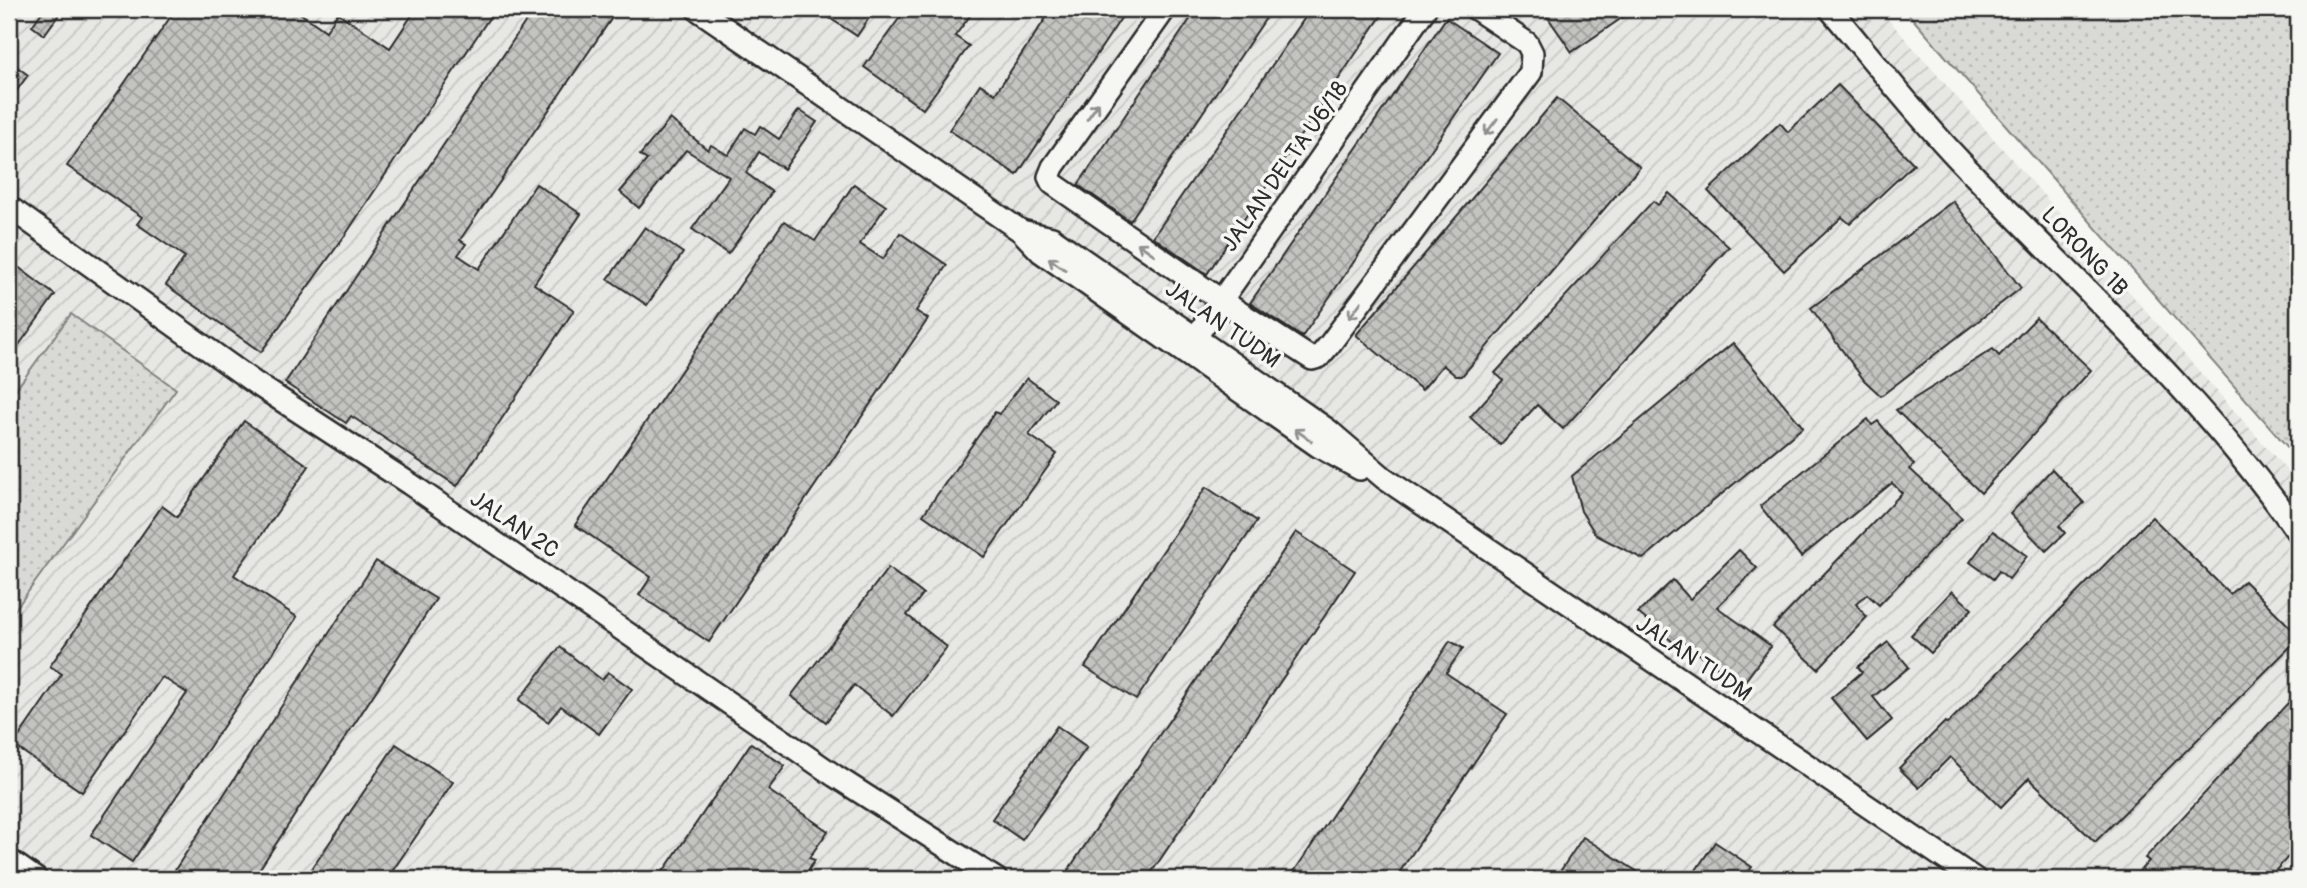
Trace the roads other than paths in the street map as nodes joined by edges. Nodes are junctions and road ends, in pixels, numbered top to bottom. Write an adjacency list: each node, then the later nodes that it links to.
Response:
1 (697, 9): 8 (street, JALAN TUDM)
2 (1165, 9): 7 (street, one-way to 2)
3 (1425, 9): 7 (street, JALAN DELTA U6/18)
4 (1476, 9): 7 (street, one-way to 7)
5 (1830, 9): 9 (street, LORONG 1B)
6 (9, 207): 12 (street, JALAN 2C)
7 (1222, 302): 8 (street, JALAN DELTA U6/18)
8 (1190, 345): 13 (street, JALAN TUDM)
9 (2298, 533)
10 (9, 860): 11 (street)
11 (36, 879)
12 (996, 879)
13 (1975, 879)

